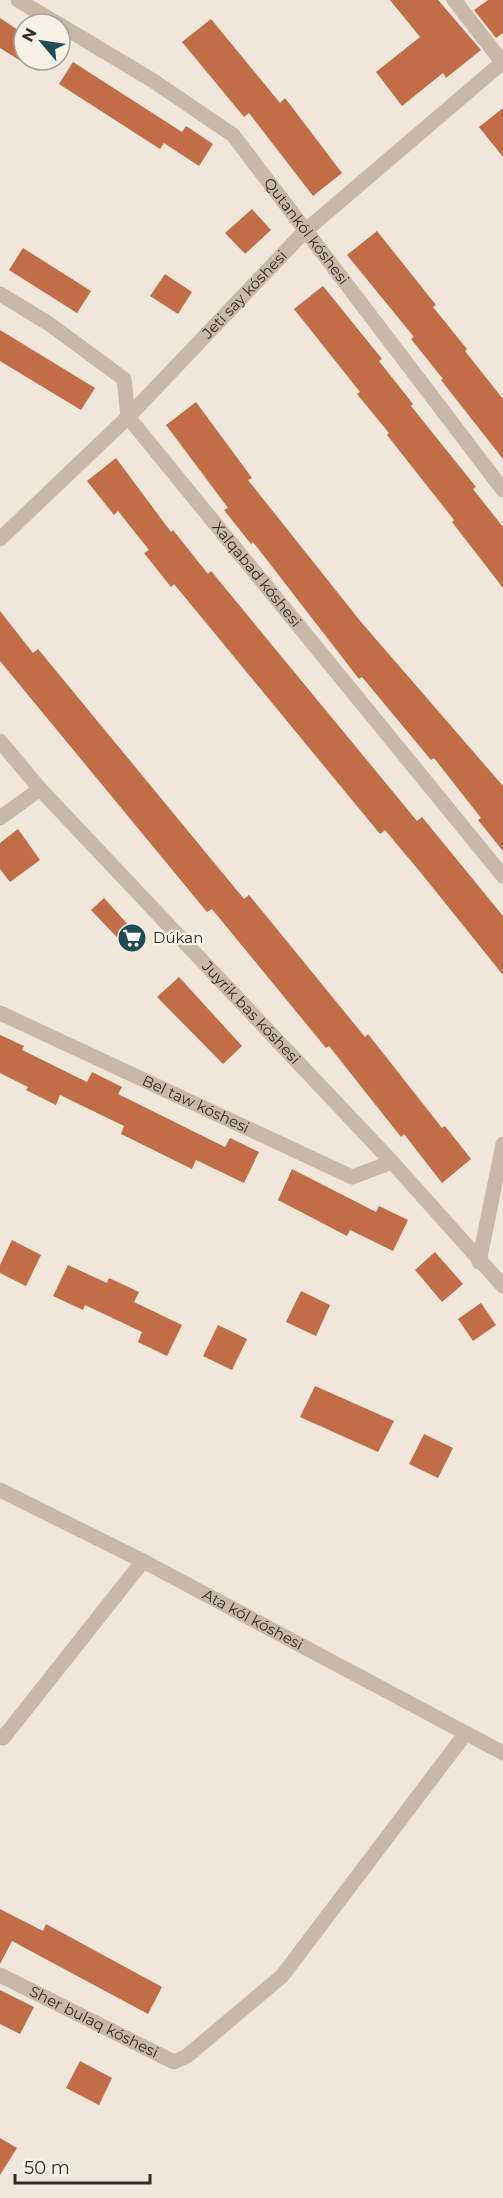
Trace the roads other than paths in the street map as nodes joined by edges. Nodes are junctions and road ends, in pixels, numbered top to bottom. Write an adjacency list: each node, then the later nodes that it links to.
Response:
1 (18, 0): 3 (street, Qutankól kóshesi)
2 (454, 0): 5 (street)
3 (38, 12)
4 (72, 33): 6 (street, Qutankól kóshesi)
5 (503, 62): 6 (street, Jeti say kóshesi)
6 (305, 231): 8 (street, Jeti say kóshesi); 9 (street, Qutankól kóshesi)
7 (0, 294): 8 (street)
8 (128, 417): 10 (street, Jeti say kóshesi); 14 (street, Xalqabad kóshesi)
9 (503, 490)
10 (0, 539)
11 (0, 741): 12 (street, Juyrik bas kóshesi)
12 (40, 789): 13 (street); 17 (street, Juyrik bas kóshesi)
13 (0, 818)
14 (503, 876)
15 (0, 1013): 17 (street, Bel taw kóshesi)
16 (503, 1144): 18 (street)
17 (392, 1162): 18 (street, Juyrik bas kóshesi)
18 (479, 1262): 19 (street, Juyrik bas kóshesi)
19 (503, 1286)
20 (0, 1490): 21 (street, Ata kól kóshesi)
21 (143, 1561): 22 (street, Ata kól kóshesi); 23 (street)
22 (466, 1732): 24 (street, Ata kól kóshesi); 25 (street, Sher bulaq kóshesi)
23 (1, 1737)
24 (503, 1753)
25 (0, 1975)

